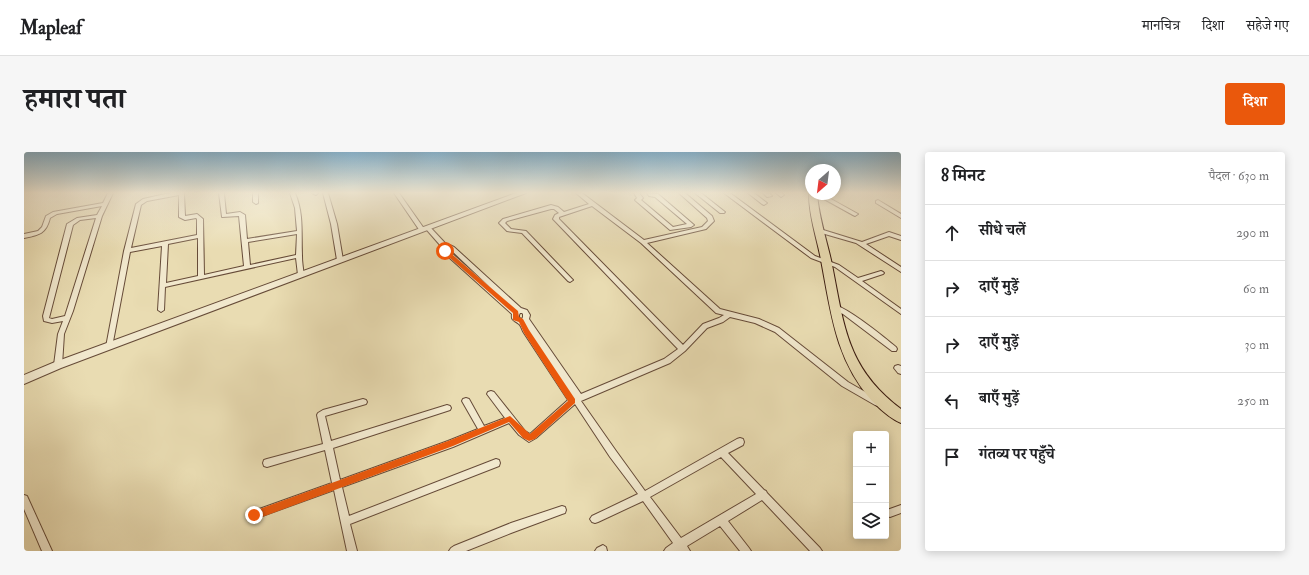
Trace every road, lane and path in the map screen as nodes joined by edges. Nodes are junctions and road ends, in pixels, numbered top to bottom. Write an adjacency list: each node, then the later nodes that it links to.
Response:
1 (63, 212): 26 (street)
2 (101, 212): 22 (street)
3 (138, 212): 33 (street)
4 (182, 212): 27 (street)
5 (223, 212): 29 (street)
6 (297, 212): 25 (street)
7 (330, 212): 35 (street)
8 (411, 212): 23 (street)
9 (471, 212): 23 (street)
10 (535, 212): 42 (street)
11 (560, 212): 20 (street)
12 (570, 212): 20 (street)
13 (603, 212): 30 (street)
14 (652, 212): 15 (street)
15 (676, 212)
16 (703, 212): 30 (street)
17 (751, 212): 36 (street)
18 (816, 212): 24 (highway)
19 (851, 212): 21 (street)
20 (563, 214): 51 (street)
21 (855, 214)
22 (99, 216): 49 (street); 49 (street)
23 (425, 229): 35 (street); 56 (street)
24 (820, 231): 32 (street); 36 (highway)
25 (300, 232): 29 (street); 34 (street)
26 (24, 236)
27 (200, 236): 31 (street); 41 (street)
28 (901, 238): 32 (street)
29 (244, 241): 37 (street)
30 (643, 242): 48 (street)
31 (165, 243): 33 (street); 44 (street)
32 (861, 244): 38 (street)
33 (127, 251): 50 (street)
34 (299, 256): 37 (street); 40 (street)
35 (340, 260): 40 (street)
36 (826, 261): 43 (street); 45 (highway)
37 (247, 266): 41 (street)
38 (901, 270)
39 (881, 273): 43 (street)
40 (301, 275): 50 (street)
41 (201, 277): 44 (street)
42 (570, 280)
43 (857, 280): 47 (street)
44 (162, 286): 46 (street)
45 (834, 307): 52 (street); 60 (highway)
46 (161, 310)
47 (901, 312)
48 (728, 314): 51 (street); 60 (street)
49 (67, 318): 53 (street)
50 (109, 347): 53 (street)
51 (683, 349): 56 (street)
52 (894, 349)
53 (58, 365): 54 (street)
54 (26, 378)
55 (491, 394): 62 (street)
56 (576, 400): 62 (street); 71 (street)
57 (466, 401): 63 (street)
58 (363, 402): 65 (street)
59 (446, 408): 65 (street)
60 (890, 410): 61 (highway)
61 (901, 417)
62 (510, 419): 63 (street)
63 (483, 431): 69 (street)
64 (740, 442): 66 (street)
65 (328, 446): 67 (street); 69 (street)
66 (722, 453): 70 (street); 71 (street)
67 (267, 463)
68 (496, 463): 80 (street)
69 (338, 484): 77 (street); 80 (street)
70 (762, 494): 79 (street); 87 (street)
71 (644, 496): 78 (street); 81 (street)
72 (24, 499): 75 (street)
73 (901, 509): 76 (street)
74 (562, 510): 84 (street)
75 (26, 512): 82 (street)
76 (890, 513)
77 (254, 515)
78 (595, 519)
79 (721, 520): 81 (street); 86 (street)
80 (345, 522): 83 (street)
81 (683, 548): 85 (street)
82 (47, 551)
83 (352, 551)
84 (454, 551)
85 (669, 551)
86 (746, 551)
87 (817, 551)

